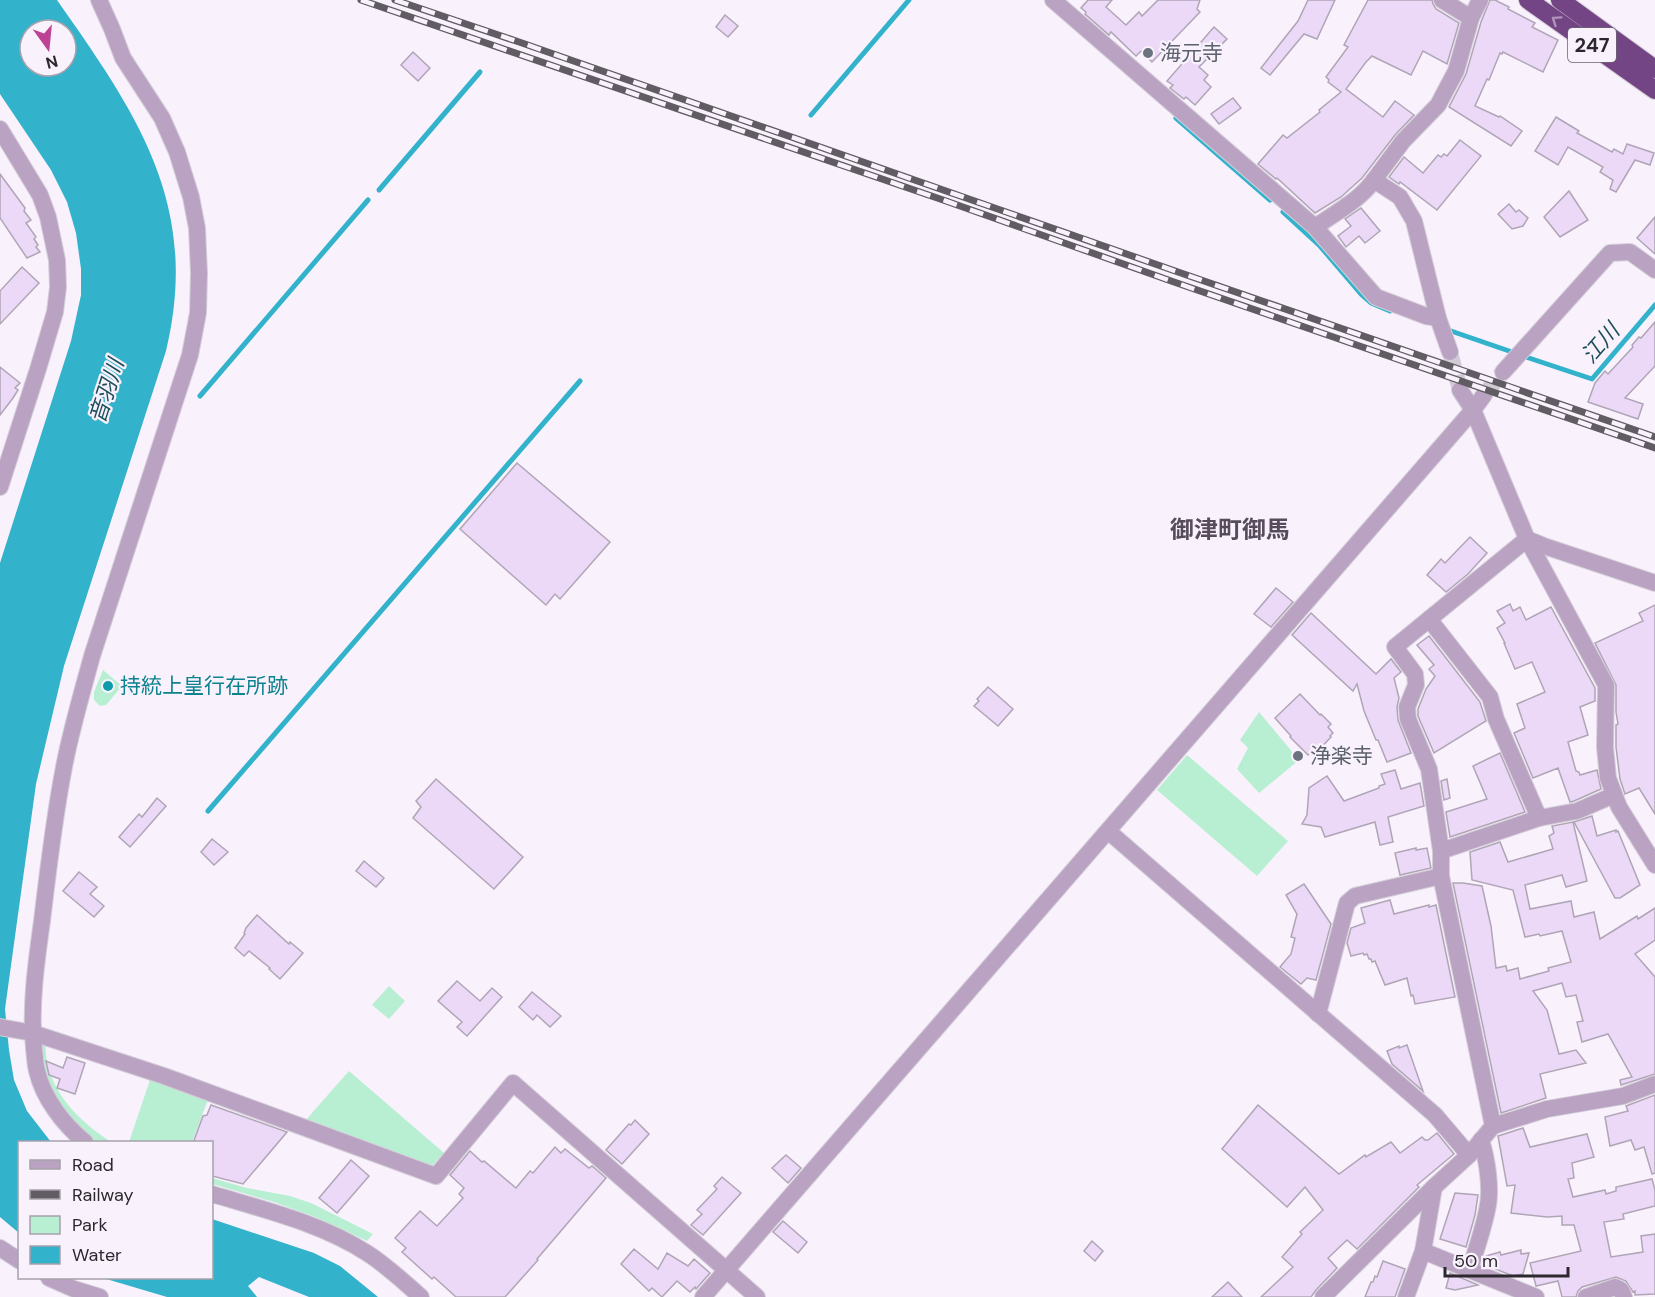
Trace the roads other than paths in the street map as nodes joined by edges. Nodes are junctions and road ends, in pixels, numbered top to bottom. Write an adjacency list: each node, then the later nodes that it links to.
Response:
1 (99, 0): 32 (street)
2 (1053, 0): 12 (street)
3 (1442, 0): 7 (street)
4 (1480, 0): 7 (street)
5 (1528, 0): 9 (highway, 247, one-way to 5)
6 (1560, 0): 8 (highway, 247)
7 (1471, 18): 11 (street)
8 (1655, 69)
9 (1655, 90)
10 (0, 129): 20 (street)
11 (1374, 180): 12 (street); 14 (street)
12 (1315, 227): 14 (street)
13 (1655, 270): 16 (street)
14 (1438, 318): 15 (street)
15 (1450, 351)
16 (1503, 372)
17 (1460, 390): 19 (street)
18 (1484, 395): 19 (street)
19 (1473, 410): 21 (street); 26 (street)
20 (0, 487)
21 (1527, 539): 22 (street); 23 (street); 24 (street)
22 (1655, 583)
23 (1429, 619): 25 (street); 27 (street)
24 (1614, 795): 25 (street); 28 (street)
25 (1539, 818): 27 (street)
26 (1108, 831): 30 (street); 44 (street)
27 (1441, 851): 29 (street)
28 (1655, 865)
29 (1441, 876): 30 (street); 34 (street)
30 (1318, 1014): 37 (street)
31 (0, 1028): 32 (street)
32 (28, 1033): 36 (street); 44 (street)
33 (1655, 1084): 34 (street)
34 (1493, 1126): 35 (street)
35 (1481, 1140): 37 (street); 43 (street)
36 (83, 1141)
37 (1468, 1155): 38 (street)
38 (1434, 1187): 41 (street); 50 (street)
39 (213, 1194): 47 (street)
40 (0, 1248): 42 (street)
41 (1423, 1251): 43 (street); 51 (street)
42 (18, 1260)
43 (1470, 1269): 52 (street)
44 (726, 1270): 48 (street); 49 (street)
45 (51, 1279): 46 (street)
46 (100, 1297)
47 (421, 1297)
48 (703, 1297)
49 (757, 1297)
50 (1323, 1297)
51 (1406, 1297)
52 (1536, 1297)
53 (1586, 1297): 54 (street)
54 (1624, 1297)

